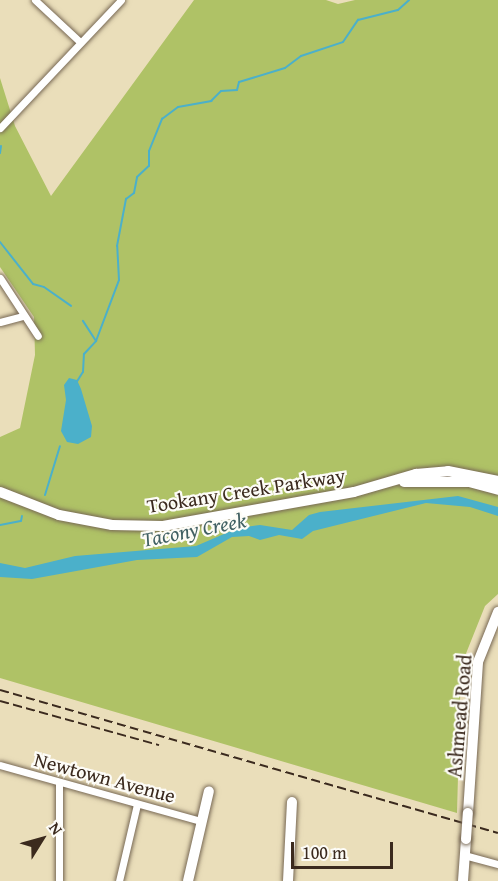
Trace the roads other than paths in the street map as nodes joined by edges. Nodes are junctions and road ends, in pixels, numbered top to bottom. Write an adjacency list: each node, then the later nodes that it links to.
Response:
1 (35, 0): 3 (street)
2 (121, 0): 3 (street)
3 (80, 42): 4 (street)
4 (0, 128)
5 (0, 278): 6 (street)
6 (23, 316): 7 (street); 8 (street)
7 (0, 322)
8 (38, 336)
9 (400, 481): 10 (main road, Tookany Creek Parkway); 11 (main road); 12 (main road, Tookany Creek Parkway)
10 (498, 481)
11 (498, 490)
12 (0, 492)
13 (498, 612): 20 (main road, Ashmead Road, bridge)
14 (0, 765): 15 (street, Newtown Avenue)
15 (59, 783): 18 (street, Newtown Avenue); 22 (street)
16 (209, 791): 19 (main road)
17 (292, 802): 25 (main road)
18 (137, 804): 19 (street, Newtown Avenue); 23 (street)
19 (201, 821): 24 (main road)
20 (464, 855): 21 (street); 26 (main road, Ashmead Road)
21 (498, 864)
22 (59, 881)
23 (119, 881)
24 (188, 881)
25 (288, 881)
26 (463, 881)

